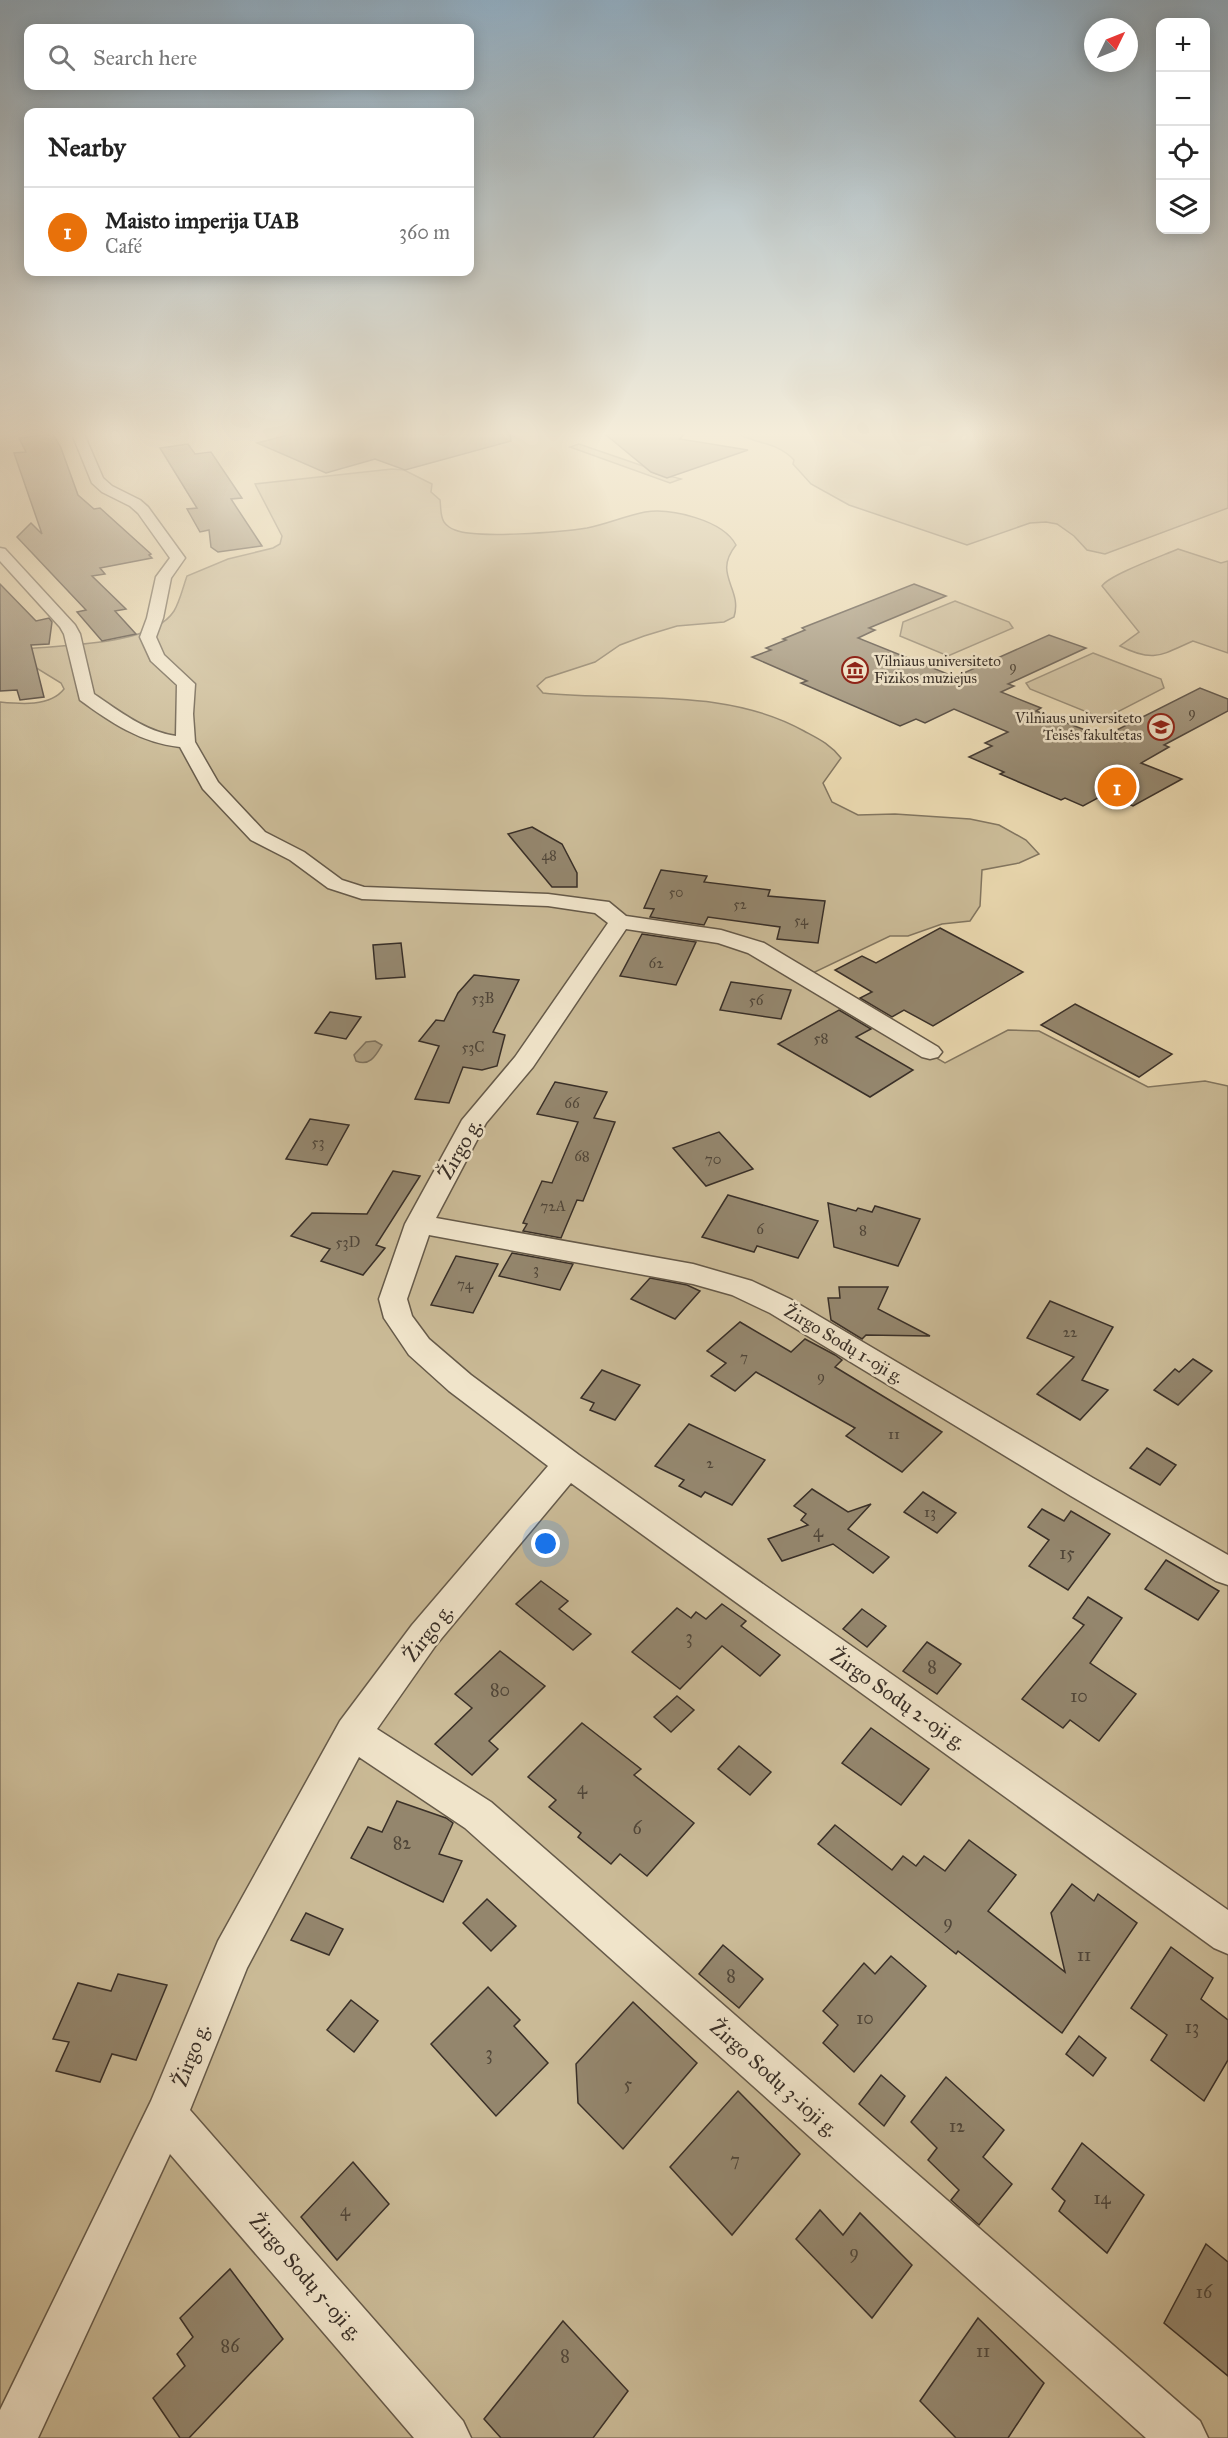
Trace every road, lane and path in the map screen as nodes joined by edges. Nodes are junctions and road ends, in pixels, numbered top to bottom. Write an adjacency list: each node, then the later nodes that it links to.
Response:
1 (171, 548): 3 (street)
2 (0, 552): 3 (street)
3 (186, 742): 4 (street)
4 (620, 921): 5 (street); 6 (street, Žirgo g.)
5 (930, 1052)
6 (419, 1224): 7 (street, Žirgo g.); 8 (street, Žirgo Sodų 1-oji g.)
7 (568, 1464): 9 (street, Žirgo g.); 10 (street, Žirgo Sodų 2-oji g.)
8 (1228, 1571)
9 (353, 1733): 11 (street, Žirgo g.); 14 (street, Žirgo Sodų 3-ioji g.)
10 (1228, 1934)
11 (166, 2116): 12 (street, Žirgo g.); 13 (street, Žirgo Sodų 5-oji g.)
12 (12, 2438)
13 (446, 2438)
14 (1183, 2438)

